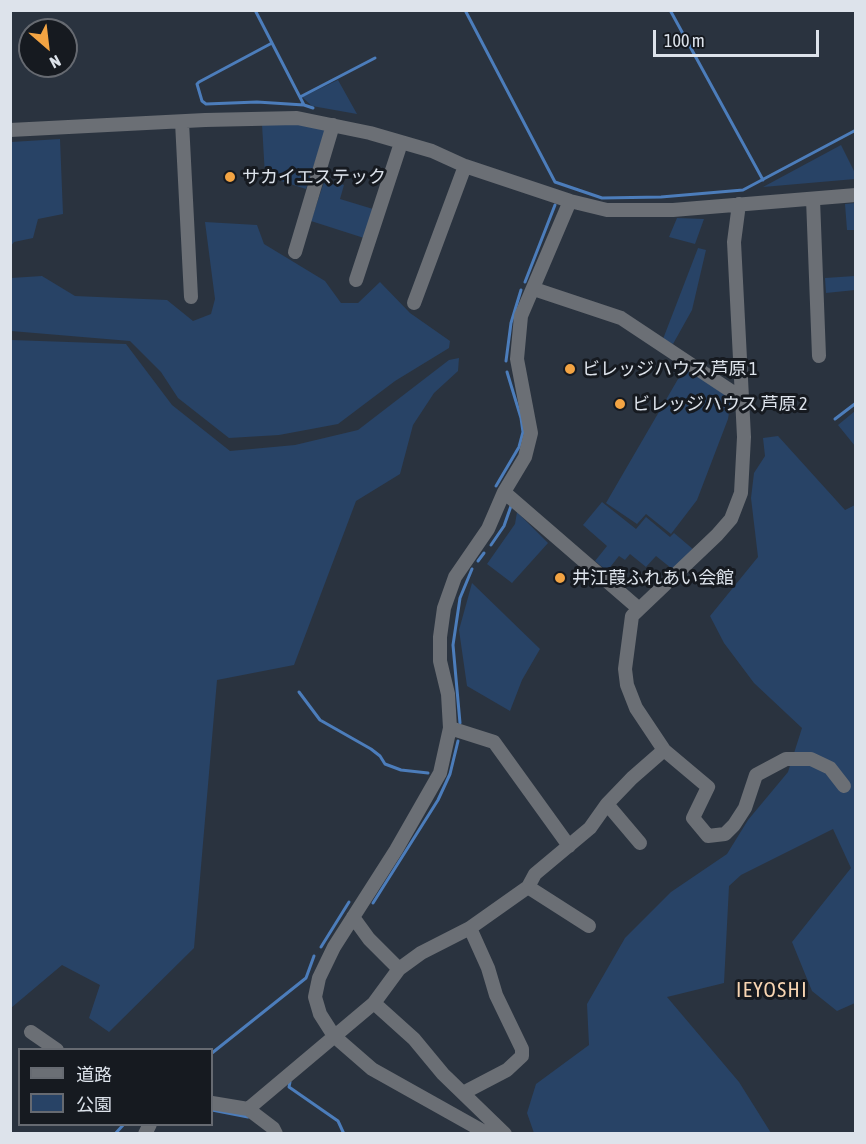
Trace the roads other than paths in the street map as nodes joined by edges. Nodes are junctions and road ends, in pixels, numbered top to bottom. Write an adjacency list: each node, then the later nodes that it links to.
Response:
1 (182, 122): 2 (street); 3 (street); 13 (street)
2 (333, 124): 4 (street); 10 (street)
3 (10, 130)
4 (401, 142): 5 (street); 11 (street)
5 (465, 166): 8 (street); 14 (street)
6 (855, 195): 7 (street)
7 (813, 199): 9 (street); 15 (street)
8 (570, 201): 9 (street); 12 (street)
9 (738, 204): 16 (street)
10 (295, 252)
11 (356, 280)
12 (534, 289): 16 (street); 17 (street)
13 (191, 297)
14 (414, 303)
15 (819, 356)
16 (740, 397): 18 (street)
17 (504, 492): 18 (street); 19 (street)
18 (638, 608): 20 (street)
19 (450, 728): 24 (street); 26 (street)
20 (664, 750): 21 (street); 22 (street)
21 (844, 786)
22 (607, 804): 23 (street); 24 (street)
23 (640, 843)
24 (569, 846): 25 (street)
25 (528, 887): 27 (street); 28 (street)
26 (353, 917): 29 (street); 32 (street)
27 (589, 926)
28 (470, 928): 29 (street); 34 (street)
29 (399, 969): 30 (street)
30 (374, 1003): 32 (street); 34 (street)
31 (31, 1032): 33 (street)
32 (334, 1036): 36 (street); 38 (street)
33 (54, 1048)
34 (463, 1094): 39 (street)
35 (213, 1103): 36 (street)
36 (248, 1109): 37 (street)
37 (276, 1134)
38 (488, 1134)
39 (505, 1134)

